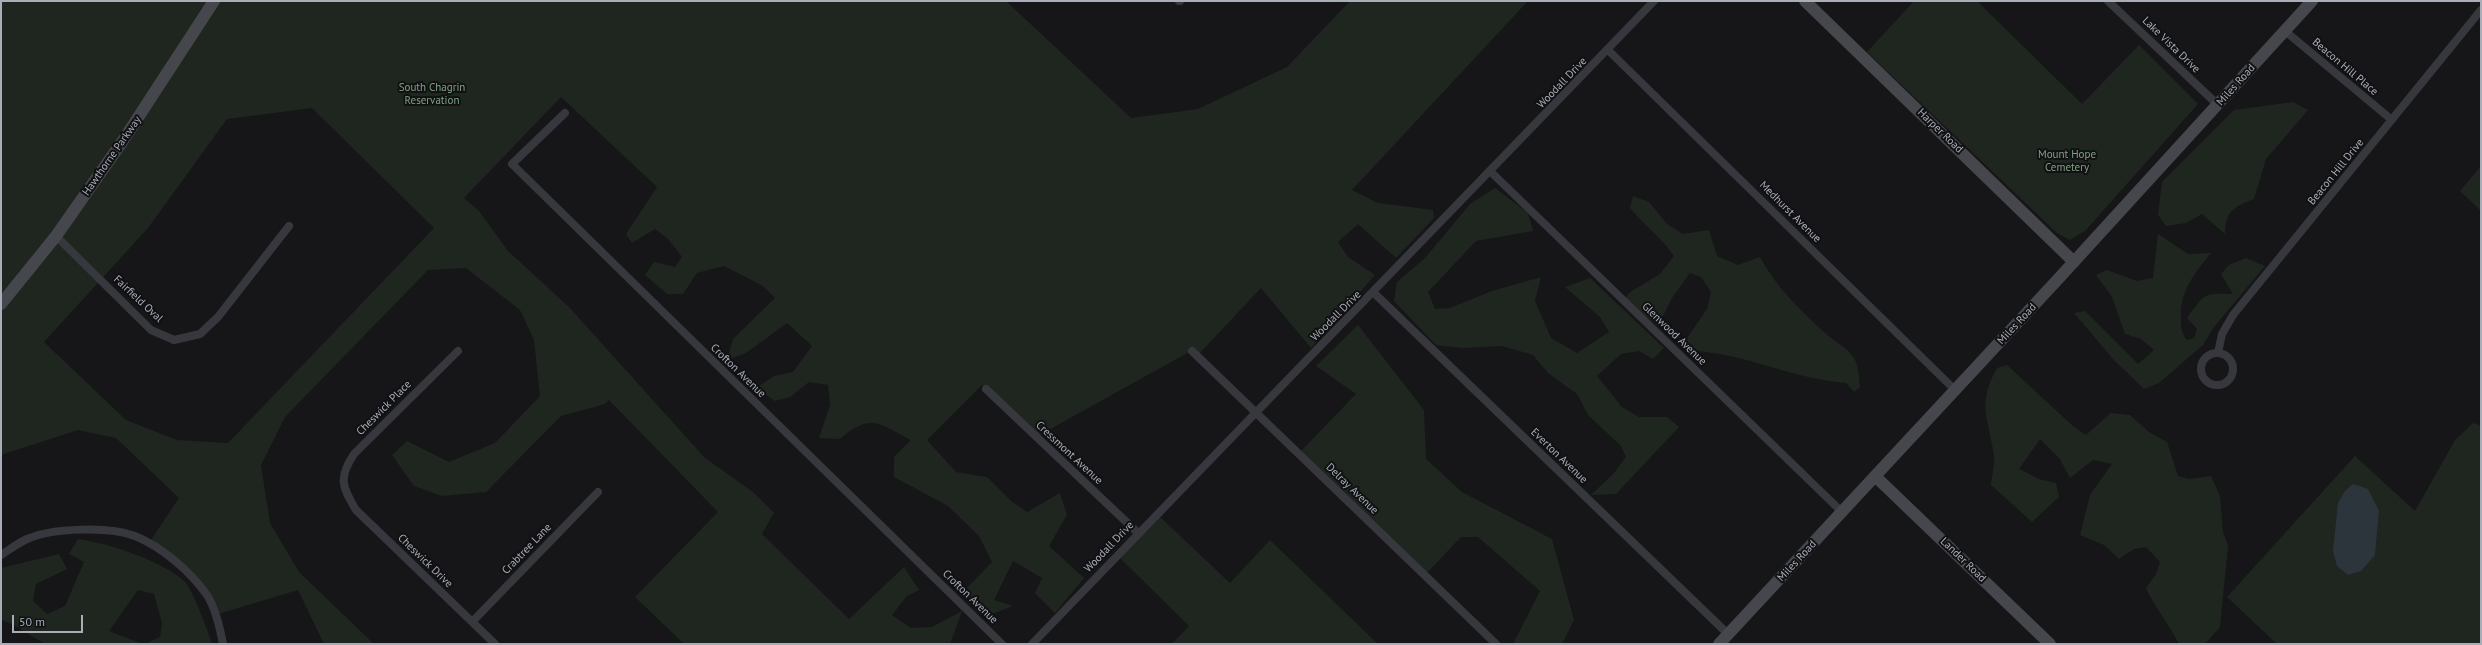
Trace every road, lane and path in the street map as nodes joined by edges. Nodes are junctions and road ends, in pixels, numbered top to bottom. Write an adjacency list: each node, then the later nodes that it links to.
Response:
1 (214, 1): 14 (street, Hawthorne Parkway)
2 (1654, 1): 8 (street, Woodall Drive)
3 (1805, 1): 15 (street, Harper Road)
4 (2108, 1): 9 (street, Lake Vista Drive)
5 (2312, 1): 7 (street, Miles Road)
6 (2481, 10): 11 (street, Beacon Hill Drive)
7 (2285, 32): 9 (street, Miles Road); 11 (street, Beacon Hill Place)
8 (1609, 51): 12 (street, Woodall Drive); 22 (street, Medhurst Avenue)
9 (2218, 105): 15 (street, Miles Road)
10 (565, 112): 34 (street, Crofton Avenue)
11 (2392, 120): 20 (street, Beacon Hill Drive)
12 (1491, 172): 16 (street, Woodall Drive); 27 (street, Glenwood Avenue)
13 (289, 226): 14 (street, Fairfield Oval)
14 (56, 236): 17 (street, Hawthorne Parkway)
15 (2074, 262): 22 (street, Miles Road)
16 (1374, 293): 23 (street, Woodall Drive); 31 (street, Everton Avenue)
17 (1, 304)
18 (458, 351): 25 (street, Cheswick Place)
19 (1192, 351): 23 (street, Delray Avenue)
20 (2218, 353): 20 (street)
21 (986, 389): 28 (street, Cressmont Avenue)
22 (1954, 390): 24 (street, Miles Road)
23 (1256, 412): 28 (street, Woodall Drive); 36 (street, Delray Avenue)
24 (1876, 477): 27 (street, Miles Road); 38 (street, Lander Road)
25 (344, 490): 30 (street, Cheswick Drive)
26 (598, 492): 30 (street, Crabtree Lane)
27 (1842, 512): 31 (street, Miles Road)
28 (1138, 533): 35 (street, Woodall Drive)
29 (1, 555): 32 (street)
30 (472, 622): 33 (street, Cheswick Drive)
31 (1728, 634): 37 (street, Miles Road)
32 (223, 644)
33 (495, 644)
34 (1002, 644)
35 (1032, 644)
36 (1496, 644)
37 (1719, 644)
38 (2050, 644)

